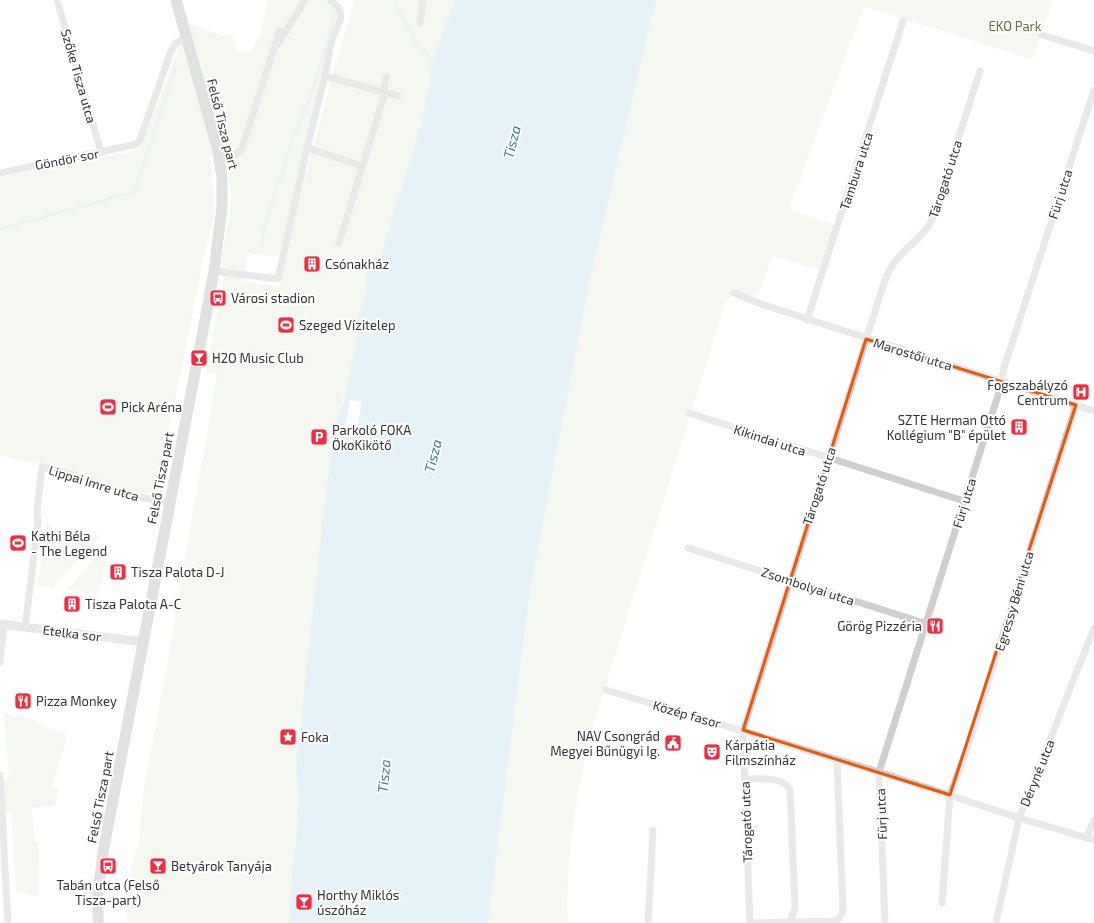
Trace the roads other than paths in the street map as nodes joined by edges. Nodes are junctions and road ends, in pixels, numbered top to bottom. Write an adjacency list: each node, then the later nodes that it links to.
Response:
1 (57, 0): 20 (street, Szőke Tisza utca)
2 (176, 0): 10 (main road, Felső Tisza part)
3 (305, 0): 12 (street)
4 (330, 0): 14 (street)
5 (422, 0): 7 (street)
6 (903, 21): 27 (street, Tambura utca)
7 (420, 23)
8 (280, 30): 12 (street)
9 (1042, 34): 11 (street)
10 (187, 39): 20 (street, Göndör sor); 21 (main road, Felső Tisza part)
11 (1094, 51)
12 (270, 58): 21 (street)
13 (980, 71): 28 (street, Tárogató utca)
14 (325, 76): 17 (street); 19 (street)
15 (386, 77): 17 (street)
16 (1094, 90): 29 (street, Fürj utca)
17 (385, 93): 18 (street); 22 (street)
18 (398, 96)
19 (307, 148): 22 (street); 25 (street)
20 (101, 152): 23 (street, Göndör sor)
21 (219, 158): 25 (main road, Felső Tisza part)
22 (362, 166): 24 (street)
23 (0, 172)
24 (339, 243)
25 (214, 271): 35 (main road, Felső Tisza part)
26 (734, 293): 27 (street, Marostői utca)
27 (807, 320): 28 (street, Marostői utca)
28 (866, 339): 29 (street, Marostői utca); 33 (street, Tárogató utca)
29 (1002, 381): 30 (street, Marostői utca); 34 (street, Fürj utca)
30 (1076, 405): 31 (street, Marostői utca); 51 (street, Egressy Béni utca)
31 (1094, 411)
32 (689, 414): 33 (street, Kikindai utca)
33 (828, 458): 34 (street, Kikindai utca); 37 (street, Tárogató utca)
34 (964, 501): 38 (street, Fürj utca)
35 (169, 504): 40 (street, Lippai Imre utca); 42 (main road, Felső Tisza part)
36 (688, 548): 37 (street, Zsombolyai utca)
37 (789, 580): 38 (street, Zsombolyai utca); 45 (street, Tárogató utca)
38 (926, 624): 47 (street, Fürj utca)
39 (2, 625): 40 (street, Etelka sor); 43 (street)
40 (25, 627): 42 (street, Etelka sor)
41 (1094, 628): 52 (street, Déryné utca)
42 (143, 642): 60 (main road, Felső Tisza part)
43 (0, 662)
44 (606, 690): 45 (street, Közép fasor)
45 (742, 730): 46 (street, Közép fasor); 49 (street, Tárogató utca)
46 (837, 760): 47 (street, Közép fasor); 58 (street)
47 (879, 772): 51 (street, Közép fasor); 63 (street, Fürj utca)
48 (0, 775): 50 (street)
49 (745, 779): 58 (street); 62 (street, Tárogató utca)
50 (0, 793): 59 (street)
51 (950, 795): 52 (street, Közép fasor); 57 (street)
52 (1019, 818): 55 (street, Közép fasor); 64 (street, Déryné utca)
53 (1094, 820): 55 (street)
54 (653, 830): 61 (street)
55 (1086, 838): 56 (street, Közép fasor)
56 (1094, 840)
57 (942, 903)
58 (790, 922): 62 (street)
59 (8, 923)
60 (98, 923)
61 (648, 923)
62 (750, 923)
63 (885, 923)
64 (996, 923)

